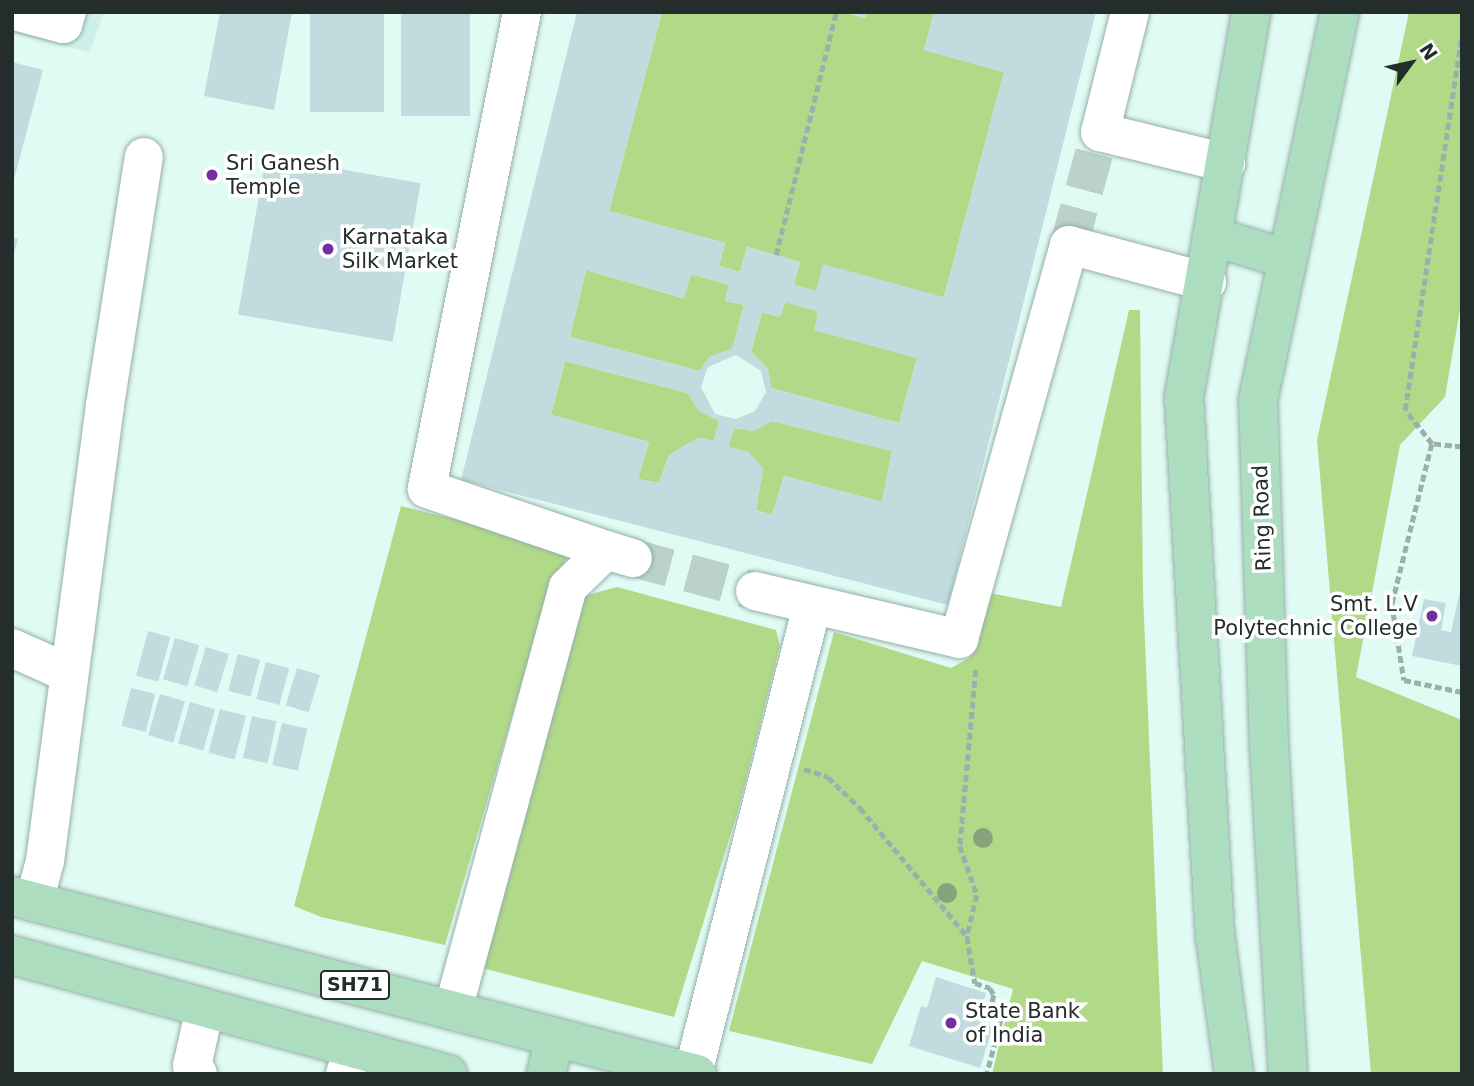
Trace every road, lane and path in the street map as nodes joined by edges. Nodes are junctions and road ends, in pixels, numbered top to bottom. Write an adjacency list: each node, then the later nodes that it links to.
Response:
1 (18, 12): 2 (lane)
2 (67, 12)
3 (522, 12): 28 (lane)
4 (836, 12): 12 (path)
5 (1130, 12): 10 (lane)
6 (1251, 12): 10 (main road)
7 (1340, 12): 13 (main road, Ring Road)
8 (1462, 34): 15 (path)
9 (144, 157): 21 (lane)
10 (1226, 163): 11 (main road)
11 (1214, 237): 13 (main road); 14 (main road)
12 (776, 255)
13 (1287, 259): 32 (main road, Ring Road)
14 (1207, 282): 19 (lane); 31 (main road)
15 (1433, 444): 16 (path); 22 (path)
16 (1462, 447)
17 (755, 591): 18 (lane)
18 (812, 607): 19 (lane); 23 (lane)
19 (959, 639): 25 (path)
20 (12, 648): 21 (lane)
21 (68, 673): 24 (lane)
22 (1462, 692)
23 (774, 758): 25 (path); 33 (lane)
24 (23, 899): 28 (main road, SH71)
25 (967, 937): 37 (path)
26 (12, 955): 27 (main road)
27 (205, 1008): 30 (main road); 34 (lane)
28 (453, 1010): 29 (main road, SH71)
29 (555, 1037): 33 (main road, SH71); 36 (main road)
30 (349, 1062): 35 (main road)
31 (1230, 1069)
32 (1289, 1072)
33 (695, 1073)
34 (198, 1074)
35 (448, 1074)
36 (546, 1074)
37 (987, 1074)

